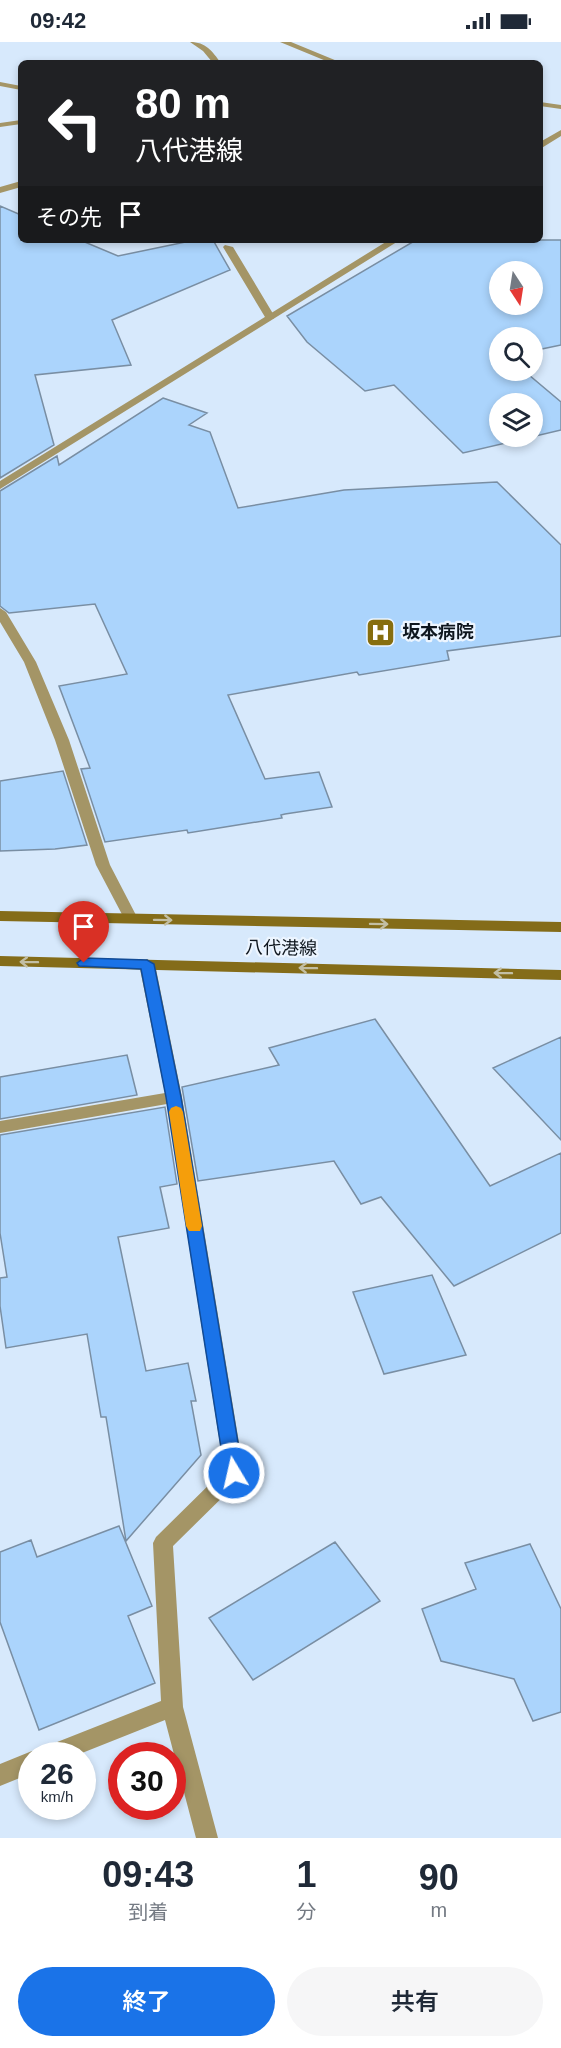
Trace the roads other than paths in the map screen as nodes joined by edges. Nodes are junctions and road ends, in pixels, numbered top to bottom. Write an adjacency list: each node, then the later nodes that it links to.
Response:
1 (194, 42): 3 (street)
2 (284, 42): 4 (street)
3 (215, 60)
4 (330, 60)
5 (0, 84): 6 (street)
6 (18, 87)
7 (543, 104): 8 (street)
8 (561, 107)
9 (18, 122): 10 (street)
10 (0, 125)
11 (561, 132): 12 (street)
12 (543, 144)
13 (18, 185): 14 (street)
14 (0, 189)
15 (389, 243): 17 (street)
16 (228, 247): 17 (street)
17 (270, 317): 18 (street)
18 (0, 486)
19 (0, 612): 21 (street)
20 (0, 916): 21 (main road, 八代港線)
21 (131, 919): 22 (main road, 八代港線, one-way to 22)
22 (561, 927)
23 (0, 961): 24 (main road, 八代港線, one-way to 23)
24 (147, 964): 25 (main road, 八代港線, one-way to 24); 26 (street)
25 (561, 975)
26 (174, 1097): 27 (street); 28 (street)
27 (0, 1127)
28 (172, 1707): 29 (street); 32 (street)
29 (83, 1742)
30 (18, 1768): 31 (street)
31 (0, 1775)
32 (207, 1838)

